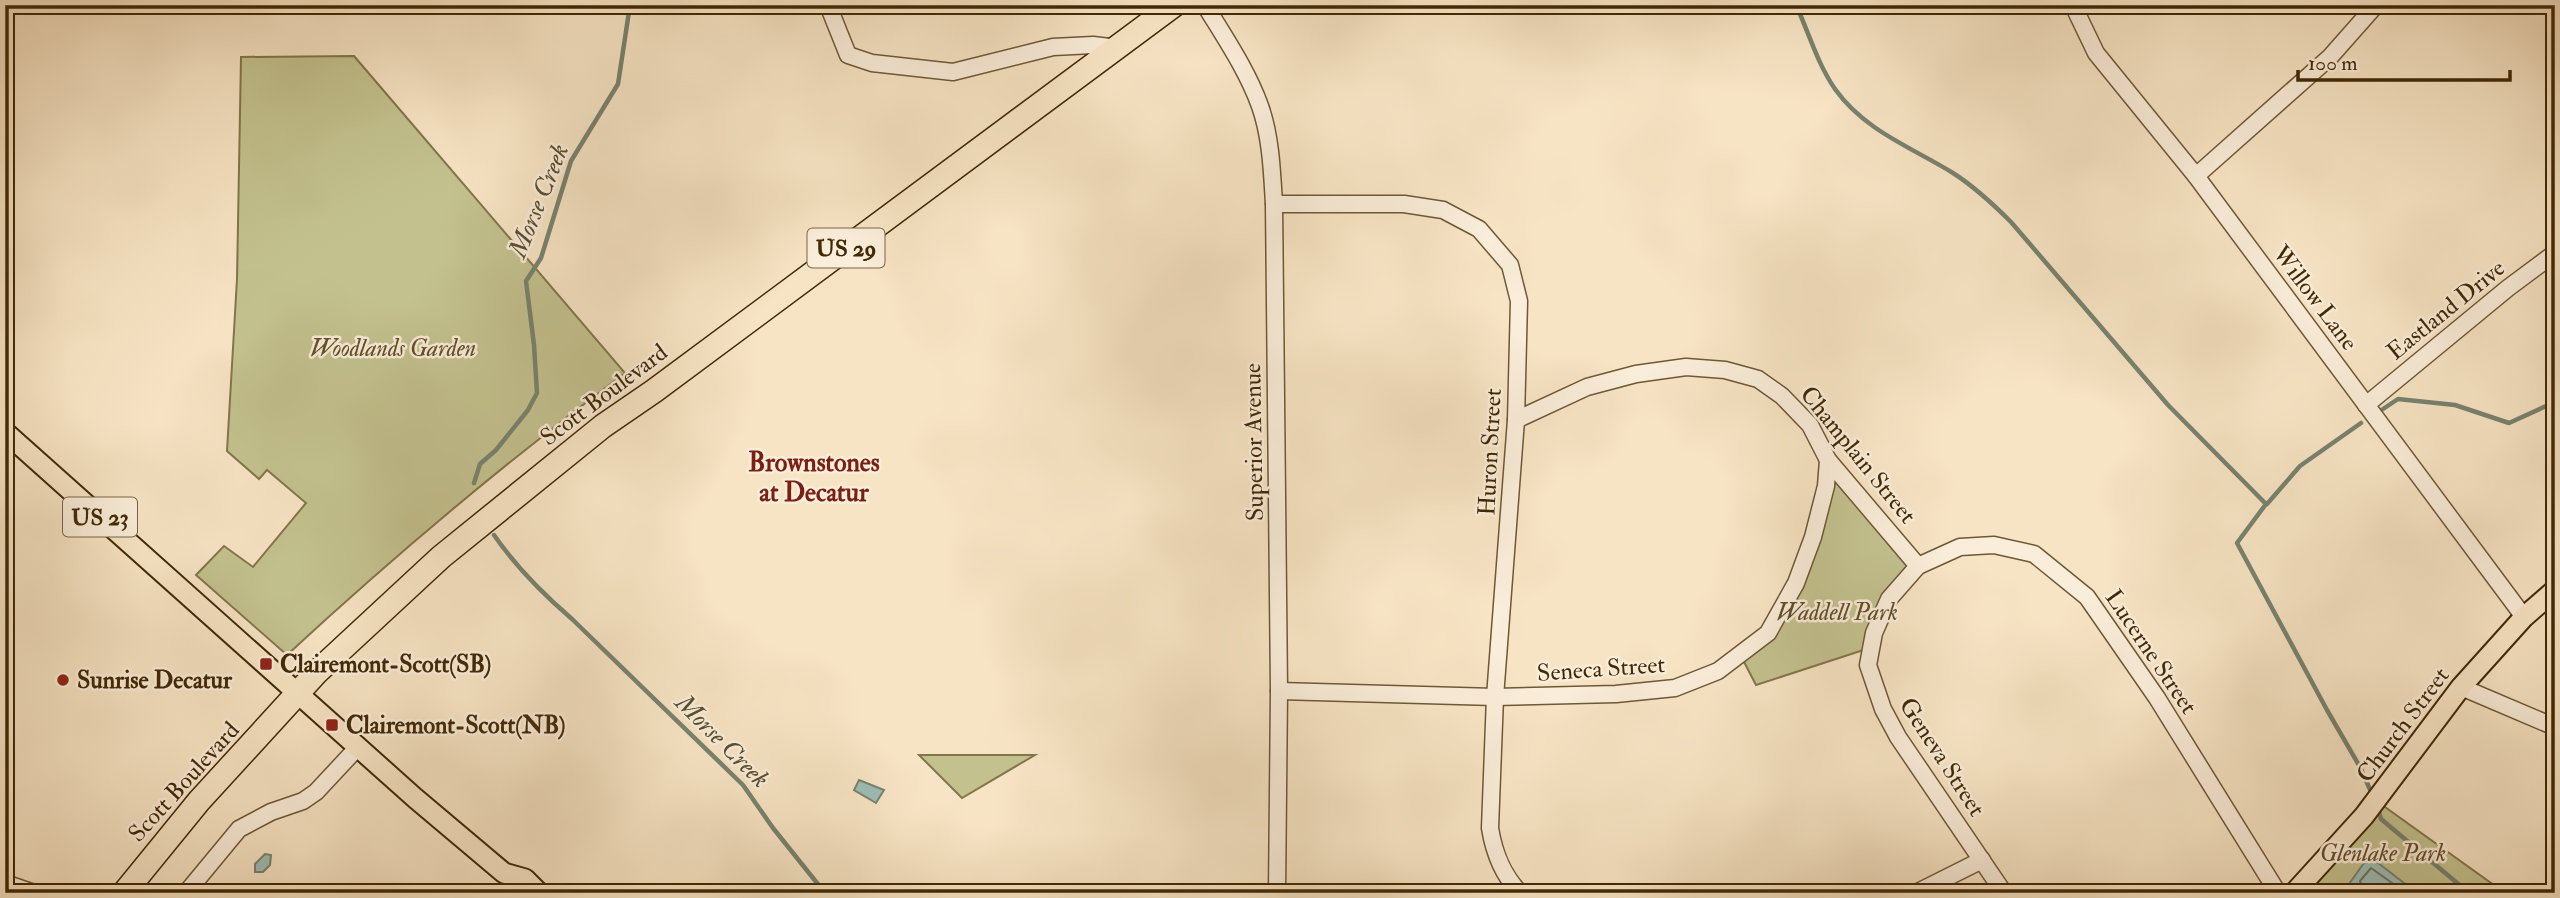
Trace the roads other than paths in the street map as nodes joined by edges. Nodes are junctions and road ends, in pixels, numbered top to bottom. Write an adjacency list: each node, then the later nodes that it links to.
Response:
1 (828, 5): 6 (street)
2 (1174, 5): 6 (highway, Scott Boulevard / US 29)
3 (1205, 5): 8 (street, Superior Avenue)
4 (2073, 5): 7 (street, Willow Lane)
5 (2376, 5): 7 (street)
6 (1118, 48): 19 (highway, Scott Boulevard / US 29)
7 (2196, 176): 10 (street, Willow Lane)
8 (1274, 204): 11 (street, Huron Street); 18 (street, Superior Avenue)
9 (2555, 253): 10 (street, Eastland Drive)
10 (2366, 404): 16 (street, Willow Lane)
11 (1516, 421): 13 (street, Champlain Street); 20 (street, Huron Street)
12 (5, 432): 19 (main road, US 23)
13 (1828, 460): 14 (street, Champlain Street); 20 (street, Seneca Street)
14 (1918, 566): 23 (street, Geneva Street); 33 (street, Lucerne Street)
15 (2555, 590): 16 (main road, Church Street)
16 (2524, 617): 17 (main road, Church Street)
17 (2461, 687): 21 (street); 34 (main road, Church Street)
18 (1279, 691): 20 (street, Seneca Street); 29 (street, Superior Avenue)
19 (298, 694): 22 (main road); 26 (highway, Scott Boulevard)
20 (1495, 697): 30 (street, Huron Street)
21 (2555, 727)
22 (358, 747): 27 (street); 28 (main road)
23 (1982, 860): 31 (street); 32 (street, Geneva Street)
24 (5, 883): 25 (street)
25 (34, 893)
26 (124, 893)
27 (186, 893)
28 (539, 893)
29 (1277, 893)
30 (1520, 893)
31 (1916, 893)
32 (2004, 893)
33 (2278, 893)
34 (2294, 893)

